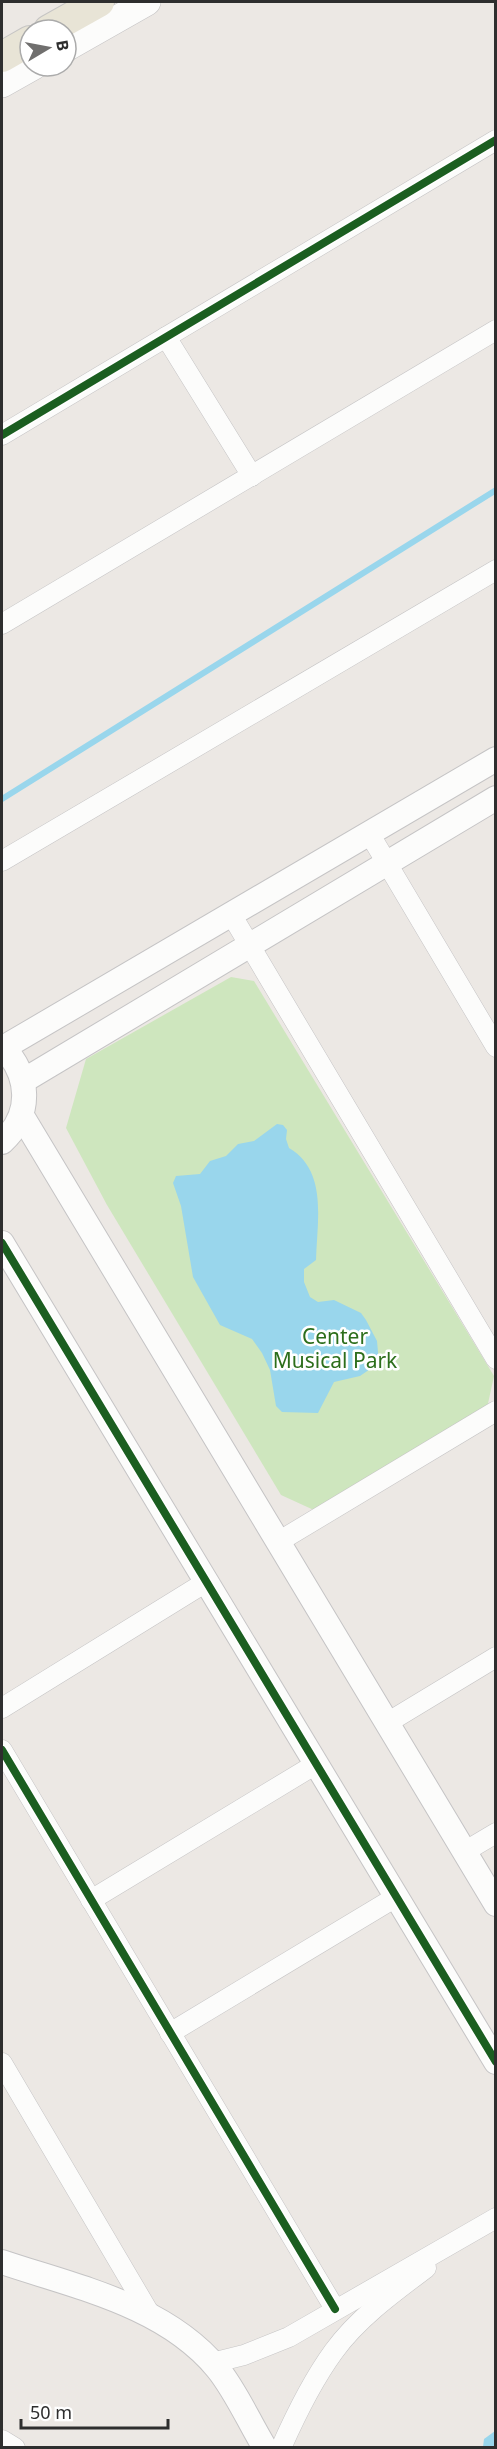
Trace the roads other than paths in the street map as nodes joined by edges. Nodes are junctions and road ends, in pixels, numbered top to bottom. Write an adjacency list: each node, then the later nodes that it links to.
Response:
1 (99, 2): 3 (main road)
2 (147, 2): 4 (main road)
3 (70, 18)
4 (78, 41)
5 (18, 48): 6 (main road)
6 (2, 57)
7 (18, 75): 8 (main road)
8 (2, 84)
9 (495, 140): 11 (street)
10 (495, 330): 13 (street)
11 (166, 337): 12 (street); 13 (street)
12 (2, 435)
13 (252, 476): 15 (street)
14 (495, 570): 19 (street)
15 (2, 624)
16 (495, 761): 18 (street)
17 (495, 798): 20 (street)
18 (369, 833): 20 (street); 21 (street)
19 (2, 861)
20 (387, 863): 22 (street); 24 (street)
21 (231, 914): 22 (street); 23 (street)
22 (250, 945): 25 (street); 29 (street)
23 (2, 1047): 25 (street)
24 (495, 1047)
25 (23, 1081): 26 (street)
26 (22, 1116): 27 (street); 31 (street)
27 (2, 1142)
28 (2, 1243): 32 (street)
29 (495, 1359)
30 (495, 1411): 31 (street)
31 (278, 1542): 35 (street)
32 (206, 1582): 34 (street); 37 (street)
33 (495, 1657): 35 (street)
34 (2, 1708)
35 (387, 1723): 39 (street)
36 (2, 1750): 41 (street)
37 (316, 1764): 40 (street); 41 (street)
38 (495, 1833): 39 (street)
39 (465, 1852): 42 (street)
40 (396, 1897): 43 (street); 44 (street)
41 (91, 1900): 43 (street)
42 (495, 1904)
43 (170, 2033): 49 (street)
44 (495, 2062)
45 (2, 2063): 50 (street)
46 (495, 2218): 47 (street)
47 (439, 2252): 49 (street); 55 (street)
48 (2, 2262): 50 (street)
49 (335, 2309): 51 (street)
50 (151, 2316): 51 (street)
51 (212, 2363): 54 (street)
52 (2, 2440): 53 (street)
53 (15, 2448)
54 (265, 2448)
55 (281, 2448)

